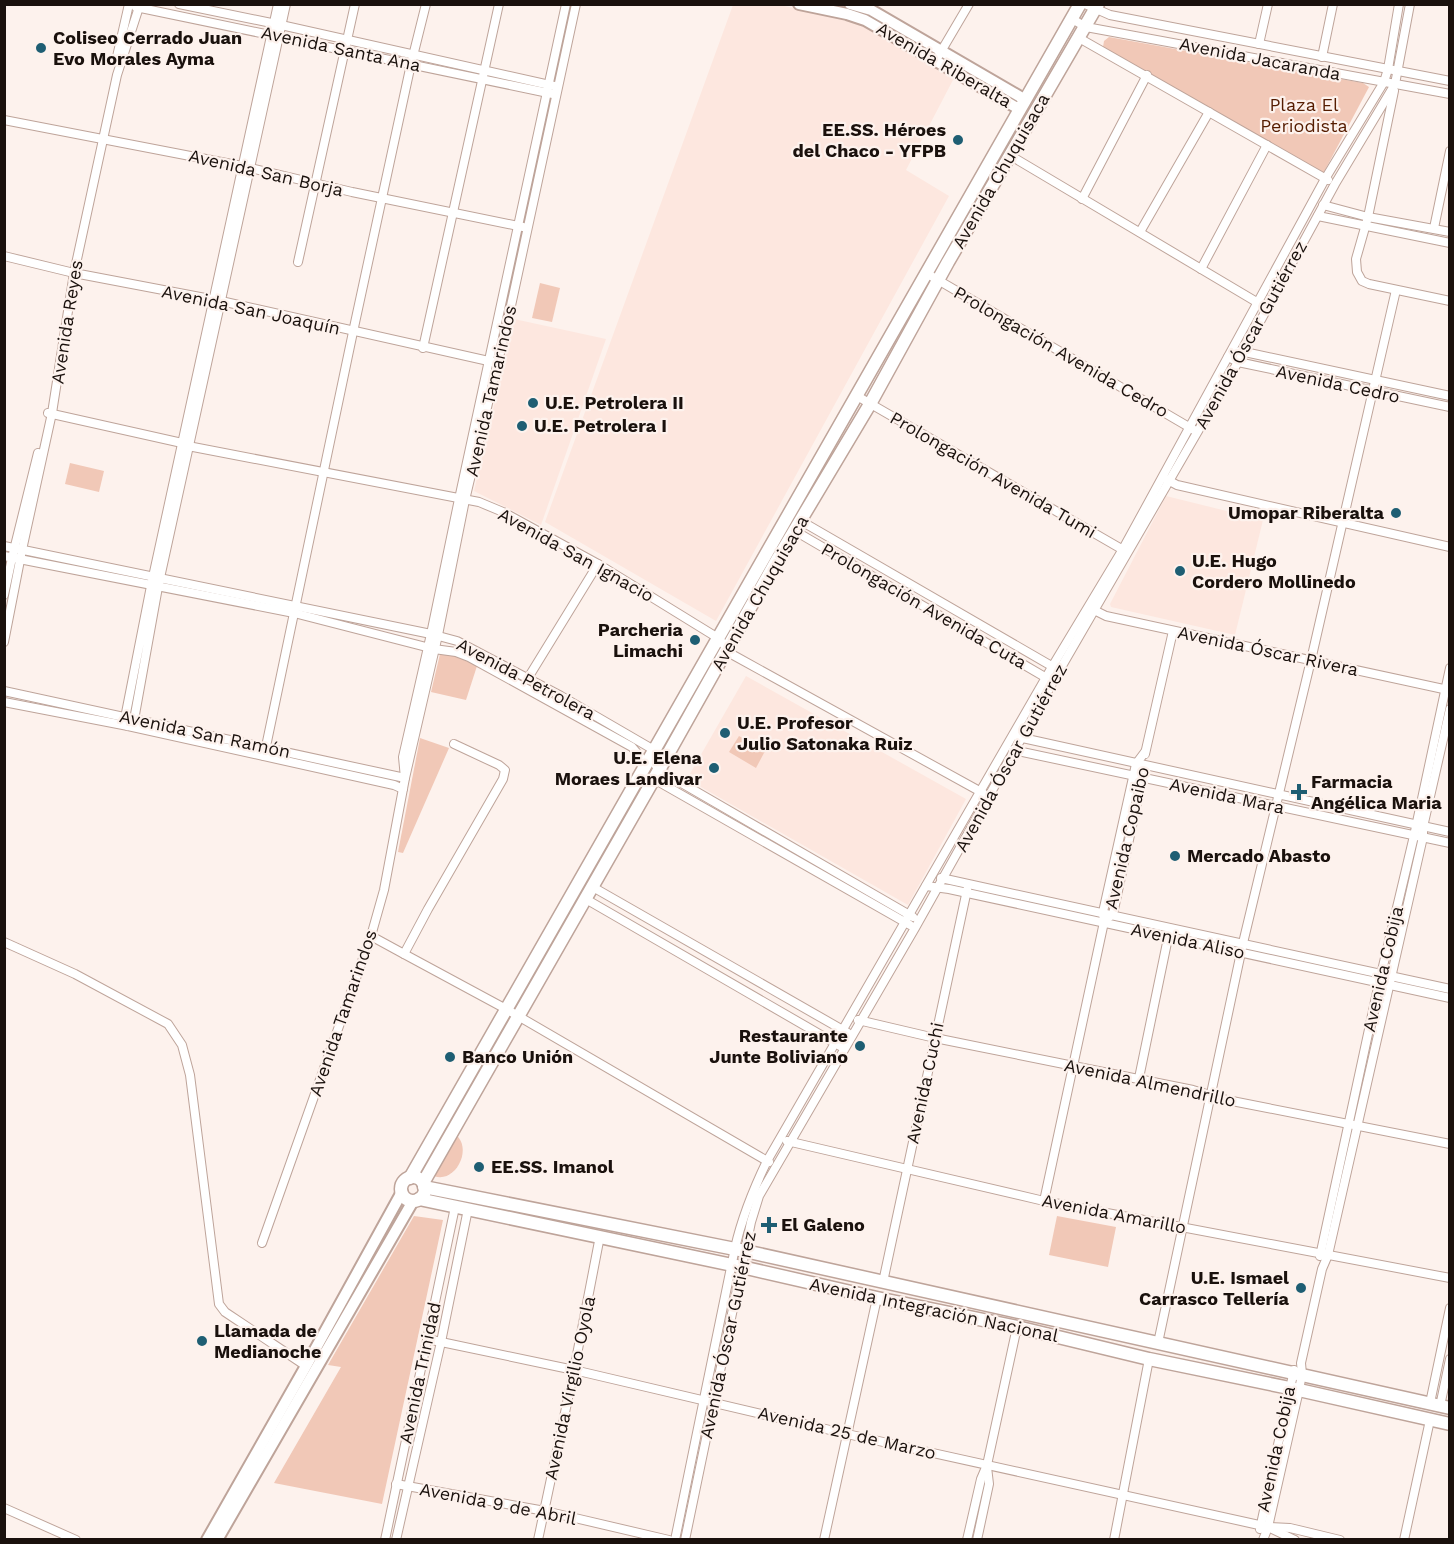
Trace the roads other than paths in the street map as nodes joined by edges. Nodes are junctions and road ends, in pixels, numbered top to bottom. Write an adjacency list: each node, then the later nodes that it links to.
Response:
1 (180, 4): 19 (street, Avenida Santa Ana)
2 (278, 4): 23 (street)
3 (286, 4): 23 (street)
4 (355, 4): 26 (street)
5 (426, 4): 29 (street)
6 (499, 4): 35 (street)
7 (566, 4): 40 (street, Avenida Tamarindos)
8 (576, 4): 40 (street, Avenida Tamarindos)
9 (799, 4): 20 (main road, Avenida Riberalta)
10 (850, 4): 20 (main road, Avenida Riberalta)
11 (969, 4): 30 (street)
12 (1080, 4): 21 (main road, Avenida Chuquisaca)
13 (1268, 4): 27 (street)
14 (1334, 4): 31 (street)
15 (1399, 4): 33 (street, Avenida Óscar Gutiérrez)
16 (1410, 4): 34 (street, Avenida Óscar Gutiérrez)
17 (132, 5): 22 (street, Avenida Santa Ana); 45 (street, Avenida Reyes)
18 (1093, 6): 24 (main road, Avenida Chuquisaca); 27 (street, Avenida Jacaranda)
19 (208, 7): 22 (street); 23 (street, Avenida Santa Ana)
20 (870, 11): 30 (main road, Avenida Riberalta)
21 (1072, 19): 24 (street, Avenida Jacaranda); 42 (main road, Avenida Chuquisaca)
22 (205, 21): 25 (street, Avenida Santa Ana)
23 (278, 24): 25 (street); 26 (street, Avenida Santa Ana)
24 (1083, 32): 36 (street); 38 (street, Avenida Jacaranda); 48 (main road, Avenida Chuquisaca)
25 (275, 35): 28 (street, Avenida Santa Ana); 49 (street); 50 (street)
26 (346, 40): 28 (street); 29 (street, Avenida Santa Ana)
27 (1259, 44): 31 (street, Avenida Jacaranda)
28 (345, 50): 32 (street, Avenida Santa Ana); 52 (street)
29 (414, 55): 32 (street); 35 (street, Avenida Santa Ana)
30 (939, 56): 42 (main road, Avenida Riberalta)
31 (1322, 57): 33 (street, Avenida Jacaranda)
32 (411, 64): 35 (street, Avenida Santa Ana); 54 (street)
33 (1388, 69): 34 (street, Avenida Jacaranda); 38 (street, Avenida Óscar Gutiérrez)
34 (1399, 70): 37 (street, Avenida Jacaranda); 39 (street, Avenida Óscar Gutiérrez)
35 (483, 75): 40 (street, Avenida Santa Ana); 57 (street)
36 (1147, 75): 43 (street); 55 (street)
37 (1449, 81)
38 (1384, 82): 39 (street, Avenida Jacaranda); 51 (street, Avenida Óscar Gutiérrez)
39 (1395, 84): 41 (street, Avenida Jacaranda); 53 (street, Avenida Óscar Gutiérrez); 59 (street)
40 (553, 90): 60 (street, Avenida Tamarindos); 61 (street, Avenida Tamarindos)
41 (1449, 94)
42 (1022, 104): 70 (main road, Avenida Chuquisaca)
43 (1209, 112): 46 (street); 63 (street)
44 (4, 120): 45 (street, Avenida San Borja)
45 (101, 138): 49 (street, Avenida San Borja); 69 (street, Avenida Reyes)
46 (1268, 145): 51 (street); 68 (street)
47 (1449, 151): 62 (street)
48 (1011, 156): 55 (street); 71 (main road, Avenida Chuquisaca)
49 (242, 166): 50 (street, Avenida San Borja); 73 (street)
50 (250, 168): 52 (street, Avenida San Borja); 73 (street)
51 (1325, 179): 53 (street); 75 (street, Avenida Óscar Gutiérrez)
52 (317, 184): 54 (street, Avenida San Borja); 67 (street)
53 (1335, 184): 56 (street, Avenida Óscar Gutiérrez)
54 (383, 198): 57 (street, Avenida San Borja); 77 (street)
55 (1082, 199): 63 (street)
56 (1323, 205): 58 (street, Avenida Óscar Gutiérrez); 59 (street)
57 (454, 212): 60 (street, Avenida San Borja); 79 (street)
58 (1318, 216): 59 (street); 76 (street, Avenida Óscar Gutiérrez)
59 (1366, 221): 62 (street); 65 (street); 72 (street)
60 (518, 226): 61 (street, Avenida San Borja); 82 (street, Avenida Tamarindos)
61 (527, 228): 82 (street, Avenida Tamarindos)
62 (1434, 228): 64 (street)
63 (1140, 232): 68 (street)
64 (1449, 232)
65 (1449, 243)
66 (4, 256): 69 (street, Avenida San Joaquín)
67 (298, 262)
68 (1201, 269): 75 (street)
69 (73, 272): 73 (street, Avenida San Joaquín); 90 (street, Avenida Reyes)
70 (926, 273): 71 (street, Prolongación Avenida Cedro); 86 (main road, Avenida Chuquisaca)
71 (938, 280): 88 (main road, Avenida Chuquisaca); 91 (street, Prolongación Avenida Cedro)
72 (1396, 290): 74 (street); 84 (street)
73 (217, 301): 77 (street, Avenida San Joaquín); 92 (street)
74 (1449, 301)
75 (1258, 302): 76 (street); 78 (street, Avenida Óscar Gutiérrez)
76 (1268, 309): 80 (street, Avenida Óscar Gutiérrez)
77 (353, 332): 79 (street, Avenida San Joaquín); 93 (street)
78 (1234, 346): 80 (street, Avenida Cedro); 81 (street, Avenida Óscar Gutiérrez)
79 (423, 348): 82 (street, Avenida San Joaquín)
80 (1243, 352): 83 (street, Avenida Óscar Gutiérrez); 84 (street, Avenida Cedro)
81 (1228, 357): 83 (street, Avenida Cedro); 91 (street, Avenida Óscar Gutiérrez)
82 (493, 362): 95 (street, Avenida Tamarindos)
83 (1238, 362): 85 (street, Avenida Cedro); 91 (street, Avenida Óscar Gutiérrez)
84 (1376, 381): 85 (street); 87 (street, Avenida Cedro)
85 (1373, 391): 89 (street, Avenida Cedro); 96 (street)
86 (856, 396): 88 (street, Prolongación Avenida Tumi); 102 (main road, Avenida Chuquisaca)
87 (1449, 396)
88 (870, 404): 97 (main road, Avenida Chuquisaca); 101 (street, Prolongación Avenida Tumi)
89 (1449, 407)
90 (50, 413): 92 (street, Avenida San Ignacio); 100 (street, Avenida Reyes)
91 (1193, 429): 94 (street, Avenida Óscar Gutiérrez)
92 (185, 445): 93 (street, Avenida San Ignacio); 105 (street)
93 (325, 474): 95 (street, Avenida San Ignacio); 108 (street)
94 (1165, 479): 96 (street); 101 (street, Avenida Óscar Gutiérrez)
95 (462, 499): 104 (street, Avenida San Ignacio); 110 (street, Avenida Tamarindos)
96 (1343, 524): 99 (street); 115 (street)
97 (798, 526): 102 (main road, Avenida Chuquisaca); 117 (street, Prolongación Avenida Cuta); 119 (street, Prolongación Avenida Cuta)
98 (4, 546): 100 (street, Avenida Petrolera)
99 (1449, 547)
100 (18, 549): 103 (street, Avenida Reyes); 105 (street, Avenida Petrolera)
101 (1126, 551): 107 (street, Avenida Óscar Gutiérrez)
102 (772, 555): 111 (main road, Avenida Chuquisaca); 114 (main road, Avenida Chuquisaca)
103 (12, 558): 105 (street, Avenida Petrolera); 106 (street, Avenida Reyes); 112 (street, Avenida Reyes)
104 (598, 564): 111 (street, Avenida San Ignacio); 118 (street)
105 (156, 582): 108 (street, Avenida Petrolera); 126 (street)
106 (4, 595)
107 (1092, 609): 109 (street, Avenida Óscar Rivera); 117 (street, Avenida Óscar Gutiérrez)
108 (295, 610): 110 (street, Avenida Petrolera); 113 (street, Avenida Petrolera); 130 (street)
109 (1173, 631): 115 (street, Avenida Óscar Rivera); 134 (street, Avenida Copaibo)
110 (435, 634): 113 (street, Avenida Tamarindos); 118 (street, Avenida Petrolera)
111 (718, 638): 114 (street, Avenida San Ignacio); 132 (main road, Avenida Chuquisaca)
112 (4, 642)
113 (431, 648): 124 (street, Avenida Petrolera); 141 (street, Avenida Tamarindos)
114 (727, 648): 139 (main road, Avenida Chuquisaca); 144 (street, Avenida San Ignacio)
115 (1311, 660): 120 (street, Avenida Óscar Rivera); 145 (street)
116 (1449, 668): 120 (street, Avenida Cobija)
117 (1056, 669): 119 (street, Avenida Óscar Gutiérrez)
118 (528, 678): 122 (street, Avenida Petrolera)
119 (1049, 680): 127 (street, Avenida Óscar Gutiérrez); 128 (street, Avenida Óscar Gutiérrez)
120 (1447, 690): 148 (street, Avenida Cobija)
121 (4, 691): 126 (street, Avenida San Ramón)
122 (556, 694): 124 (street); 132 (street, Avenida Petrolera)
123 (4, 702): 126 (street, Avenida San Ramón)
124 (551, 704): 136 (street, Avenida Petrolera)
125 (1449, 709): 148 (street, Avenida Cobija)
126 (129, 721): 130 (street, Avenida San Ramón); 135 (street, Avenida San Ramón)
127 (1013, 734): 128 (street, Avenida Mara); 131 (street, Avenida Óscar Gutiérrez)
128 (1022, 740): 133 (street, Avenida Óscar Gutiérrez); 137 (street, Avenida Mara)
129 (454, 744): 171 (street)
130 (266, 747): 135 (street); 141 (street, Avenida San Ramón)
131 (1006, 747): 133 (street, Avenida Mara); 144 (street, Avenida Óscar Gutiérrez)
132 (654, 750): 136 (main road, Avenida Chuquisaca); 139 (street)
133 (1015, 751): 140 (street, Avenida Mara); 146 (street, Avenida Óscar Gutiérrez)
134 (1145, 752): 137 (street, Avenida Copaibo); 138 (street, Avenida Copaibo)
135 (264, 756): 143 (street, Avenida San Ramón)
136 (647, 763): 139 (street, Avenida Petrolera); 176 (main road, Avenida Chuquisaca)
137 (1136, 764): 138 (street, Avenida Mara); 140 (street, Avenida Copaibo)
138 (1145, 766): 142 (street, Avenida Copaibo); 145 (street, Avenida Mara)
139 (656, 775): 155 (main road, Avenida Chuquisaca); 162 (street)
140 (1133, 776): 142 (street, Avenida Mara); 160 (street, Avenida Copaibo)
141 (405, 778): 143 (street, Avenida Tamarindos)
142 (1143, 778): 147 (street, Avenida Mara); 161 (street, Avenida Copaibo)
143 (404, 789): 166 (street, Avenida Tamarindos)
144 (980, 791): 146 (street, Avenida San Ignacio); 153 (street, Avenida Óscar Gutiérrez)
145 (1280, 794): 147 (street); 148 (street, Avenida Mara)
146 (989, 797): 154 (street, Avenida Óscar Gutiérrez)
147 (1276, 807): 150 (street, Avenida Mara); 169 (street)
148 (1420, 826): 149 (street, Avenida Mara); 150 (street, Avenida Cobija); 151 (street, Avenida Cobija)
149 (1449, 832)
150 (1414, 836): 151 (street, Avenida Mara); 172 (street, Avenida Cobija)
151 (1423, 837): 152 (street, Avenida Mara); 173 (street, Avenida Cobija)
152 (1449, 843)
153 (932, 876): 154 (street, Avenida Aliso); 156 (street, Avenida Óscar Gutiérrez)
154 (943, 879): 157 (street, Avenida Óscar Gutiérrez); 158 (street, Avenida Aliso)
155 (591, 886): 159 (main road, Avenida Chuquisaca); 180 (street)
156 (926, 886): 157 (street, Avenida Aliso); 162 (street, Avenida Óscar Gutiérrez)
157 (938, 887): 158 (street, Avenida Aliso); 164 (street, Avenida Óscar Gutiérrez)
158 (967, 889): 160 (street, Avenida Aliso); 163 (street, Avenida Aliso); 182 (street, Avenida Cuchi)
159 (584, 898): 177 (main road, Avenida Chuquisaca); 183 (street)
160 (1103, 912): 161 (street, Avenida Aliso); 163 (street, Avenida Copaibo)
161 (1113, 914): 163 (street, Avenida Copaibo); 165 (street, Avenida Aliso)
162 (908, 919): 164 (street); 178 (street, Avenida Óscar Gutiérrez)
163 (1104, 922): 167 (street, Avenida Aliso); 185 (street, Avenida Copaibo)
164 (917, 925): 179 (street, Avenida Óscar Gutiérrez)
165 (1170, 927): 167 (street); 169 (street, Avenida Aliso)
166 (371, 936): 171 (street); 204 (street, Avenida Tamarindos)
167 (1168, 936): 170 (street, Avenida Aliso); 186 (street)
168 (4, 942): 220 (street)
169 (1243, 943): 170 (street); 172 (street, Avenida Aliso)
170 (1241, 952): 172 (street, Avenida Aliso); 187 (street)
171 (404, 954): 176 (street)
172 (1380, 979): 173 (street, Avenida Aliso); 188 (street, Avenida Cobija)
173 (1390, 981): 174 (street, Avenida Aliso); 175 (street, Avenida Aliso); 188 (street, Avenida Cobija)
174 (1449, 989)
175 (1449, 998)
176 (506, 1009): 177 (street); 195 (main road, Avenida Chuquisaca)
177 (517, 1016): 192 (street); 196 (main road, Avenida Chuquisaca)
178 (852, 1016): 179 (street, Avenida Almendrillo); 180 (street, Avenida Óscar Gutiérrez)
179 (860, 1022): 181 (street, Avenida Óscar Gutiérrez); 182 (street, Avenida Almendrillo)
180 (843, 1030): 181 (street); 183 (street, Avenida Óscar Gutiérrez)
181 (852, 1035): 184 (street, Avenida Óscar Gutiérrez)
182 (935, 1038): 185 (street, Avenida Almendrillo); 194 (street, Avenida Cuchi)
183 (835, 1044): 184 (street); 189 (street, Avenida Óscar Gutiérrez)
184 (844, 1049): 190 (street, Avenida Óscar Gutiérrez)
185 (1074, 1066): 186 (street, Avenida Almendrillo); 199 (street, Avenida Copaibo)
186 (1138, 1078): 187 (street, Avenida Almendrillo)
187 (1210, 1095): 188 (street, Avenida Almendrillo); 202 (street)
188 (1353, 1125): 191 (street, Avenida Almendrillo); 206 (street, Avenida Cobija); 207 (street, Avenida Cobija)
189 (780, 1140): 190 (street, Avenida Amarillo); 192 (street, Avenida Óscar Gutiérrez)
190 (790, 1142): 193 (street, Avenida Óscar Gutiérrez); 194 (street, Avenida Amarillo)
191 (1449, 1144)
192 (767, 1161): 193 (street); 205 (street, Avenida Óscar Gutiérrez)
193 (776, 1166): 205 (street, Avenida Óscar Gutiérrez)
194 (907, 1170): 199 (street, Avenida Amarillo); 211 (street, Avenida Cuchi)
195 (410, 1178): 196 (main road); 197 (main road)
196 (424, 1185): 198 (main road); 205 (main road, Avenida Integración Nacional)
197 (402, 1192): 198 (main road); 220 (main road)
198 (416, 1200): 200 (main road, Avenida Integración Nacional); 239 (main road)
199 (1044, 1201): 202 (street, Avenida Amarillo)
200 (455, 1207): 201 (main road, Avenida Integración Nacional); 215 (street, Avenida Trinidad)
201 (468, 1209): 203 (main road, Avenida Integración Nacional); 216 (street, Avenida Trinidad)
202 (1184, 1228): 206 (street, Avenida Amarillo); 217 (street)
203 (600, 1236): 208 (main road, Avenida Integración Nacional); 221 (street, Avenida Virgilio Oyola)
204 (262, 1242)
205 (740, 1250): 208 (street, Avenida Óscar Gutiérrez); 211 (main road, Avenida Integración Nacional)
206 (1319, 1253): 207 (street, Avenida Amarillo); 209 (street, Avenida Cobija)
207 (1328, 1255): 209 (street, Avenida Cobija); 210 (street, Avenida Amarillo)
208 (737, 1266): 212 (main road, Avenida Integración Nacional); 224 (street, Avenida Óscar Gutiérrez); 225 (street, Avenida Óscar Gutiérrez)
209 (1322, 1269): 222 (street, Avenida Cobija)
210 (1449, 1278)
211 (883, 1282): 217 (main road, Avenida Integración Nacional)
212 (877, 1299): 214 (main road, Avenida Integración Nacional); 229 (street)
213 (1449, 1308): 226 (street)
214 (1017, 1328): 218 (main road, Avenida Integración Nacional); 230 (street)
215 (427, 1340): 216 (street, Avenida 25 de Marzo); 231 (street, Avenida Trinidad)
216 (441, 1342): 221 (street, Avenida 25 de Marzo); 232 (street, Avenida Trinidad)
217 (1158, 1342): 222 (main road, Avenida Integración Nacional)
218 (1149, 1359): 223 (main road, Avenida Integración Nacional); 233 (street)
219 (1449, 1359): 226 (street)
220 (306, 1366): 238 (main road)
221 (574, 1370): 224 (street, Avenida 25 de Marzo); 235 (street, Avenida Virgilio Oyola)
222 (1298, 1370): 223 (street, Avenida Cobija); 226 (main road, Avenida Integración Nacional)
223 (1294, 1389): 227 (main road, Avenida Integración Nacional); 236 (street, Avenida Cobija)
224 (705, 1400): 225 (street, Avenida 25 de Marzo); 244 (street, Avenida Óscar Gutiérrez)
225 (714, 1402): 229 (street, Avenida 25 de Marzo); 245 (street, Avenida Óscar Gutiérrez)
226 (1440, 1405)
227 (1430, 1420): 228 (main road, Avenida Integración Nacional); 253 (street)
228 (1449, 1424)
229 (847, 1434): 230 (street, Avenida 25 de Marzo); 246 (street)
230 (987, 1465): 233 (street, Avenida 25 de Marzo); 247 (street); 248 (street)
231 (396, 1484): 232 (street, Avenida 9 de Abril); 240 (street, Avenida Trinidad)
232 (408, 1486): 235 (street, Avenida 9 de Abril); 241 (street, Avenida Trinidad)
233 (1123, 1495): 236 (street, Avenida 25 de Marzo); 249 (street)
234 (4, 1508): 237 (street)
235 (544, 1511): 242 (street, Avenida Virgilio Oyola); 243 (street, Avenida 9 de Abril)
236 (1264, 1526): 250 (street, Avenida Cobija); 251 (street, Avenida 25 de Marzo); 252 (street, Avenida 25 de Marzo)
237 (76, 1539)
238 (207, 1539)
239 (217, 1539)
240 (385, 1539)
241 (396, 1539)
242 (538, 1539)
243 (669, 1539)
244 (675, 1539)
245 (686, 1539)
246 (824, 1539)
247 (968, 1539)
248 (977, 1539)
249 (1114, 1539)
250 (1262, 1539)
251 (1295, 1539)
252 (1340, 1539)
253 (1404, 1539)

